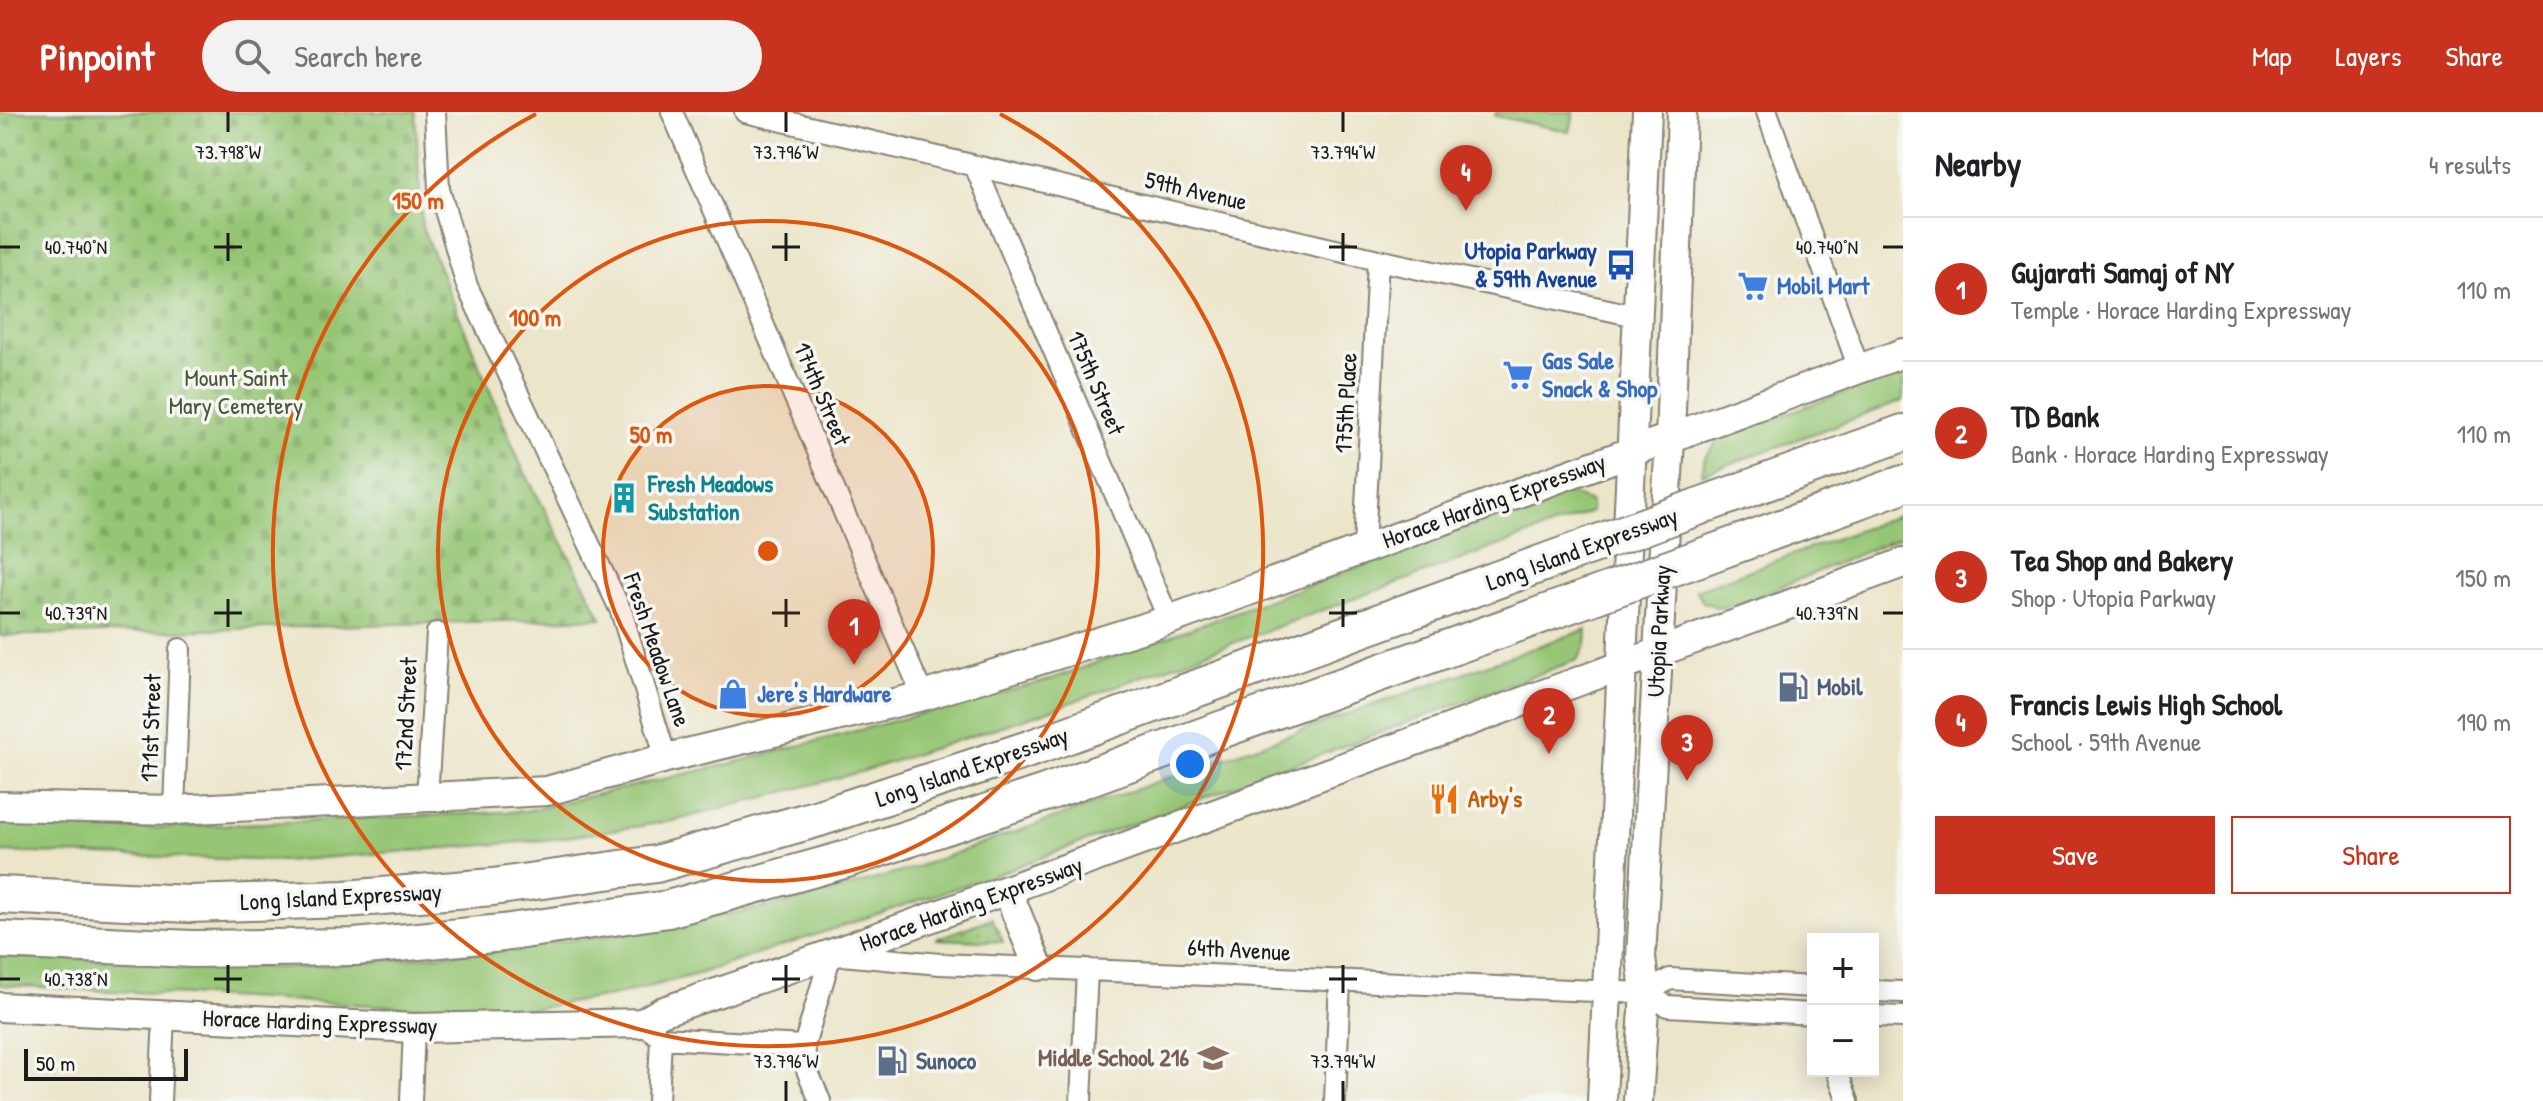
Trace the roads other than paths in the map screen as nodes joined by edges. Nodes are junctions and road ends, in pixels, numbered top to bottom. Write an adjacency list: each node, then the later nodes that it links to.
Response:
1 (435, 112): 24 (street, Fresh Meadow Lane)
2 (672, 112): 23 (street, 174th Street)
3 (745, 112): 7 (street, 59th Avenue)
4 (1647, 112): 9 (main road, Utopia Parkway)
5 (1682, 112): 13 (main road, Utopia Parkway)
6 (1767, 112): 11 (street)
7 (975, 166): 8 (street, 59th Avenue); 18 (street, 175th Street)
8 (1378, 260): 9 (street, 59th Avenue); 16 (street, 175th Place)
9 (1636, 316): 14 (main road, Utopia Parkway)
10 (1903, 353): 11 (main road, Horace Harding Expressway)
11 (1859, 369): 13 (main road, Horace Harding Expressway)
12 (1903, 433): 29 (highway, Long Island Expressway, bridge)
13 (1670, 439): 14 (main road, Horace Harding Expressway); 21 (main road, Utopia Parkway)
14 (1630, 453): 16 (main road, Horace Harding Expressway); 22 (main road, Utopia Parkway)
15 (1903, 484): 30 (highway, Long Island Expressway, bridge)
16 (1364, 548): 18 (main road, Horace Harding Expressway)
17 (1903, 563): 21 (main road, Horace Harding Expressway)
18 (1169, 620): 23 (main road, Horace Harding Expressway)
19 (437, 633): 25 (street, 172nd Street)
20 (180, 649): 27 (street, 171st Street)
21 (1659, 652): 22 (main road, Horace Harding Expressway); 39 (main road, Utopia Parkway)
22 (1623, 665): 28 (main road, Horace Harding Expressway); 36 (main road, Utopia Parkway)
23 (923, 696): 24 (main road, Horace Harding Expressway)
24 (666, 758): 25 (main road, Horace Harding Expressway)
25 (427, 798): 27 (main road, Horace Harding Expressway)
26 (0, 806): 27 (main road, Horace Harding Expressway)
27 (174, 810)
28 (1007, 890): 31 (main road, Horace Harding Expressway); 32 (main road)
29 (0, 895)
30 (0, 940)
31 (831, 954): 32 (street, 64th Avenue); 46 (main road, Horace Harding Expressway); 47 (street)
32 (1038, 966): 33 (street, 64th Avenue)
33 (1087, 969): 34 (street, 64th Avenue); 53 (street)
34 (1340, 980): 36 (street, 64th Avenue); 54 (street)
35 (1807, 990): 39 (street, 64th Avenue)
36 (1607, 991): 39 (street, 64th Avenue); 55 (main road, Utopia Parkway)
37 (1879, 991): 38 (street)
38 (1903, 992)
39 (1645, 993): 41 (street, 64th Avenue); 56 (main road, Utopia Parkway)
40 (0, 1007): 42 (main road, Horace Harding Expressway)
41 (1807, 1014)
42 (164, 1016): 45 (main road, Horace Harding Expressway); 49 (street)
43 (1879, 1016): 44 (street)
44 (1903, 1017)
45 (414, 1028): 46 (main road, Horace Harding Expressway); 50 (street)
46 (651, 1031): 47 (street); 51 (street)
47 (804, 1046): 52 (street)
48 (1839, 1077): 57 (street)
49 (160, 1101)
50 (411, 1101)
51 (658, 1101)
52 (820, 1101)
53 (1081, 1101)
54 (1335, 1101)
55 (1602, 1101)
56 (1638, 1101)
57 (1848, 1101)

